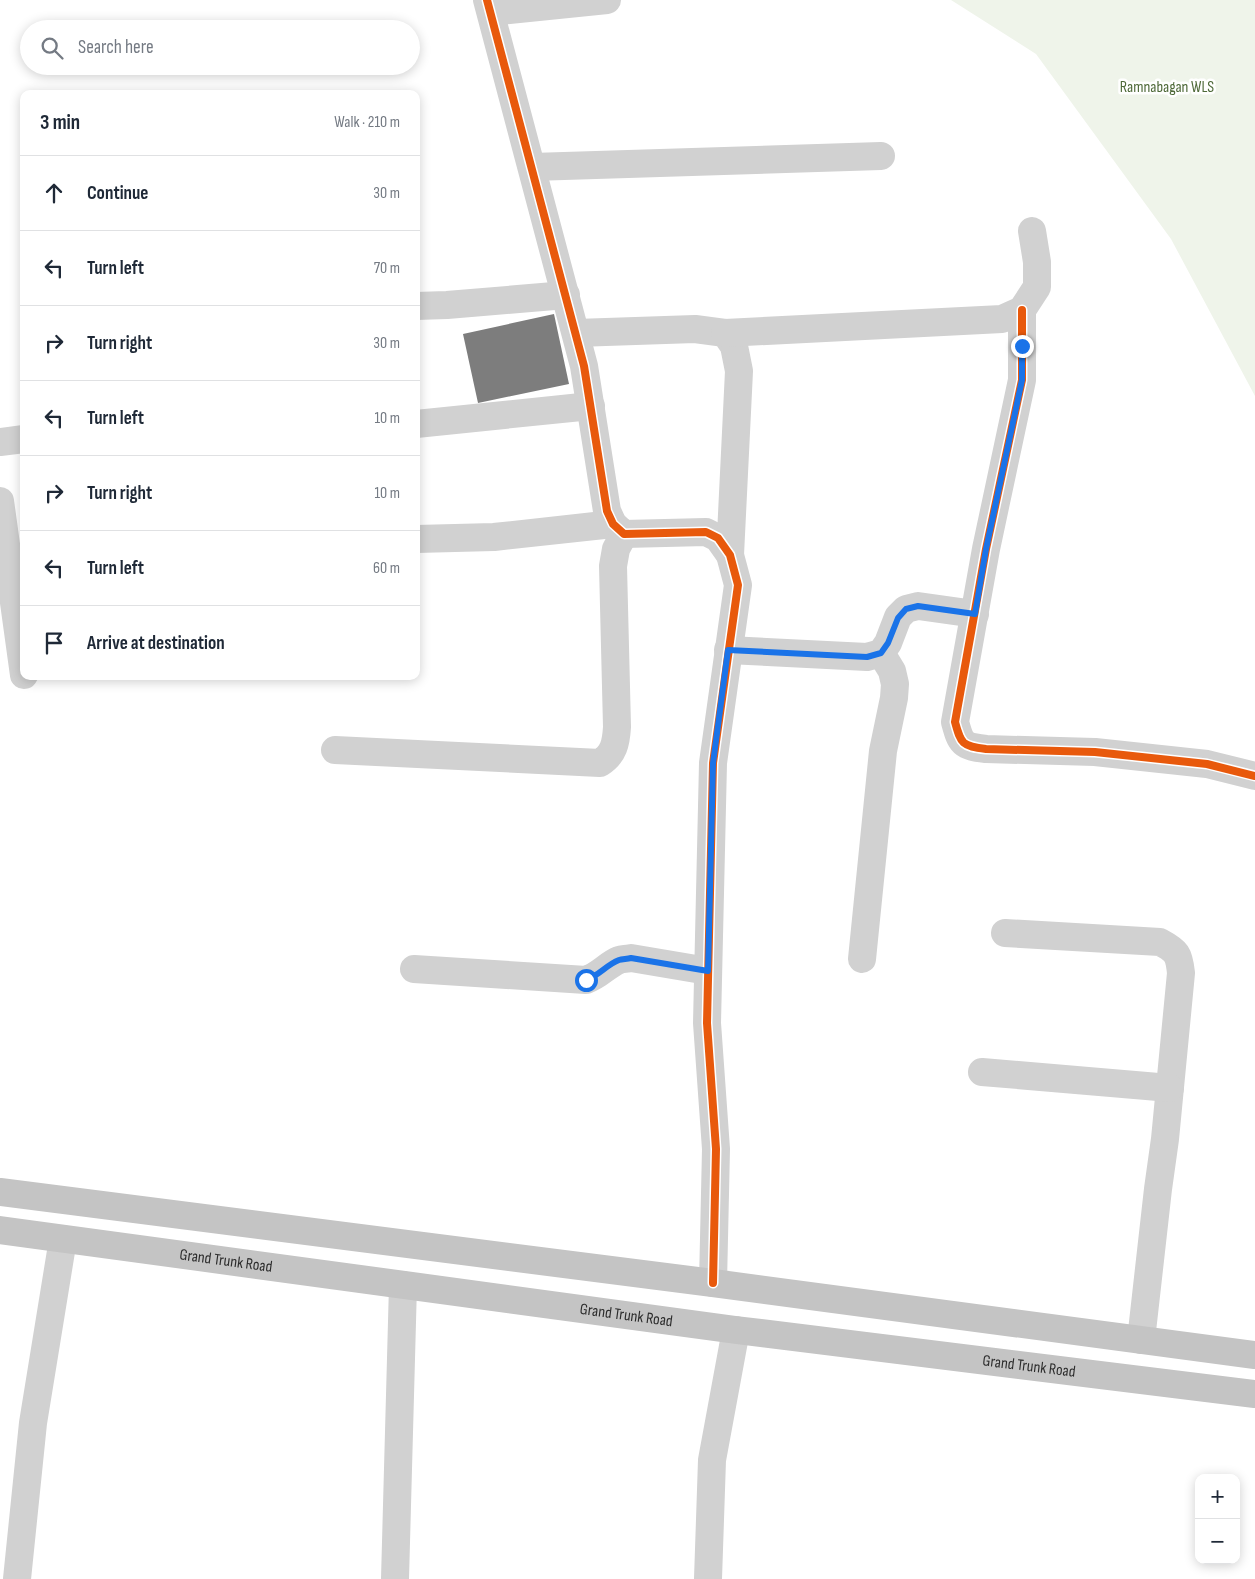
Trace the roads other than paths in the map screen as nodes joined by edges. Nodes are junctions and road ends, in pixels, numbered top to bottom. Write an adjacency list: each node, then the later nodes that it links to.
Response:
1 (607, 0): 2 (street)
2 (489, 6): 4 (street)
3 (881, 156): 4 (street)
4 (532, 167): 6 (street)
5 (1032, 231): 8 (street)
6 (566, 295): 7 (street); 9 (street)
7 (420, 306)
8 (1022, 310): 10 (street); 19 (street)
9 (576, 333): 10 (street); 11 (street)
10 (725, 333): 18 (street)
11 (591, 406): 12 (street); 16 (street)
12 (420, 424)
13 (20, 440): 14 (street)
14 (0, 442)
15 (0, 501): 20 (street)
16 (619, 529): 17 (street); 18 (street); 23 (street)
17 (420, 539)
18 (730, 554): 21 (street)
19 (975, 614): 22 (street); 24 (street)
20 (20, 644)
21 (728, 650): 22 (street); 28 (street)
22 (881, 653): 26 (street)
23 (335, 750)
24 (1255, 776)
25 (1005, 933): 30 (street)
26 (862, 959)
27 (414, 969): 28 (street)
28 (708, 971): 34 (street)
29 (982, 1072): 30 (street)
30 (1170, 1088): 37 (street)
31 (0, 1192): 34 (main road)
32 (0, 1230): 33 (main road, Grand Trunk Road)
33 (64, 1239): 35 (main road, Grand Trunk Road); 40 (street)
34 (713, 1283): 37 (main road)
35 (403, 1285): 36 (main road, Grand Trunk Road); 41 (street)
36 (736, 1330): 39 (main road, Grand Trunk Road); 42 (street)
37 (1141, 1340): 38 (main road)
38 (1255, 1355)
39 (1255, 1394)
40 (18, 1579)
41 (395, 1579)
42 (708, 1579)

